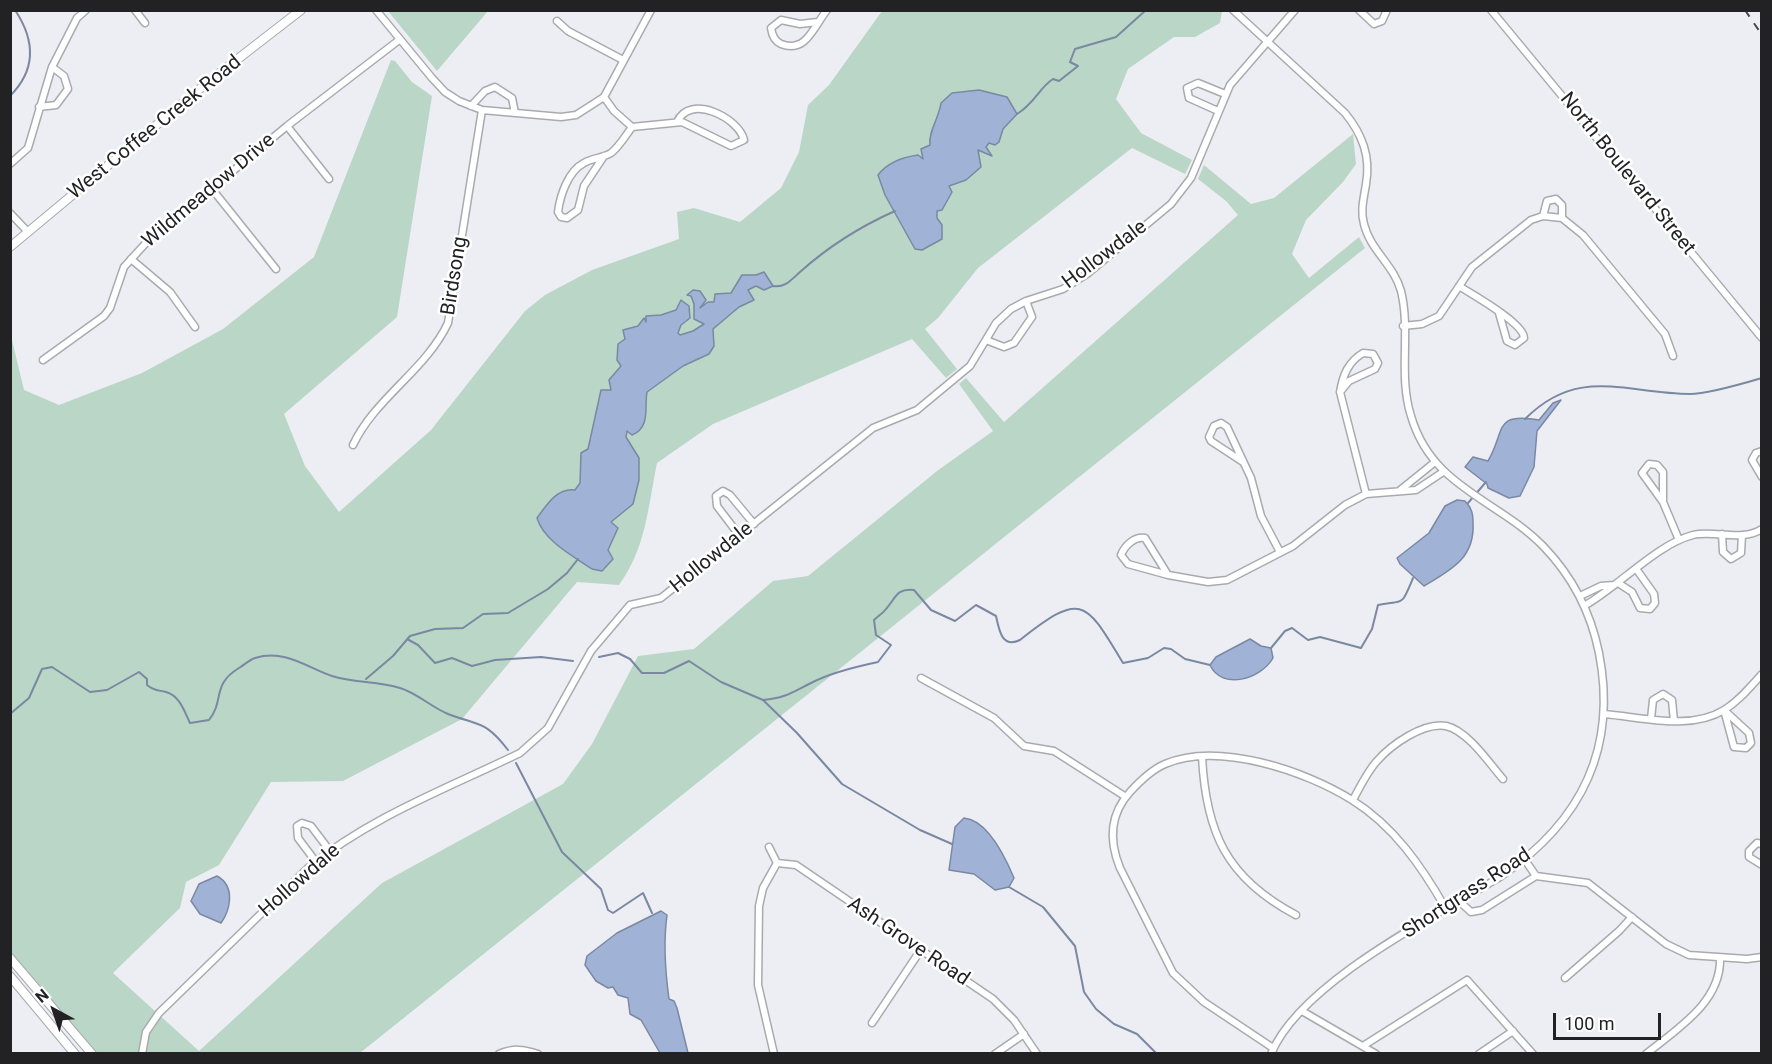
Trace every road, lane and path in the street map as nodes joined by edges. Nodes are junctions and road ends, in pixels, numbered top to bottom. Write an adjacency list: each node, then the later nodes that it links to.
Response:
1 (86, 10): 18 (street)
2 (135, 10): 13 (street)
3 (302, 10): 36 (street, West Coffee Creek Road)
4 (376, 10): 15 (street)
5 (651, 10): 17 (street)
6 (827, 10): 14 (street)
7 (1233, 10): 16 (street, Shortgrass Road)
8 (1294, 10): 16 (street, Hollowdale)
9 (1359, 10): 10 (street)
10 (1387, 10)
11 (1491, 10): 45 (street, North Boulevard Street)
12 (557, 21): 17 (street)
13 (145, 22)
14 (818, 22): 14 (street)
15 (399, 40): 21 (street); 27 (street, Wildmeadow Drive)
16 (1267, 42): 19 (street, Hollowdale); 43 (street, Shortgrass Road)
17 (622, 60): 20 (street)
18 (52, 67): 22 (street); 22 (street)
19 (1225, 94): 24 (street, Hollowdale); 24 (street)
20 (604, 97): 25 (street); 28 (street)
21 (471, 106): 23 (street); 25 (street)
22 (39, 107): 30 (street)
23 (482, 110): 25 (street); 50 (street, Birdsong)
24 (1218, 111): 41 (street, Hollowdale)
25 (515, 113)
26 (677, 122): 26 (street); 28 (street)
27 (287, 126): 31 (street); 32 (street, Wildmeadow Drive)
28 (632, 127): 29 (street)
29 (604, 156): 29 (street)
30 (10, 164)
31 (329, 179)
32 (212, 189): 38 (street, Wildmeadow Drive); 39 (street)
33 (10, 213): 36 (street)
34 (1543, 216): 35 (street); 35 (street); 40 (street)
35 (1562, 218): 47 (street)
36 (28, 232): 37 (street, West Coffee Creek Road)
37 (12, 243)
38 (131, 259): 44 (street); 48 (street, Wildmeadow Drive)
39 (276, 269)
40 (1459, 286): 42 (street); 43 (street)
41 (1026, 301): 46 (street, Hollowdale); 46 (street)
42 (1499, 313): 42 (street)
43 (1403, 326): 53 (street, Shortgrass Road)
44 (195, 327)
45 (1761, 338)
46 (986, 340): 59 (street, Hollowdale)
47 (1673, 356)
48 (43, 360)
49 (1340, 392): 49 (street); 57 (street)
50 (353, 446)
51 (1761, 451): 55 (street)
52 (1243, 462): 52 (street); 65 (street)
53 (1435, 462): 54 (street, Shortgrass Road); 56 (street)
54 (1443, 472): 56 (street); 69 (street, Shortgrass Road)
55 (1761, 477)
56 (1399, 492): 57 (street)
57 (1366, 494): 65 (street)
58 (1664, 502): 58 (street); 64 (street)
59 (754, 524): 62 (street, Hollowdale); 62 (street)
60 (1761, 529): 63 (street)
61 (1722, 534): 63 (street); 63 (street); 64 (street)
62 (740, 535): 83 (street, Hollowdale)
63 (1742, 535)
64 (1679, 540): 66 (street)
65 (1281, 552): 67 (street)
66 (1637, 570): 68 (street); 68 (street)
67 (1168, 575): 67 (street)
68 (1617, 584): 69 (street); 70 (street)
69 (1580, 596): 70 (street, Shortgrass Road)
70 (1584, 606): 74 (street, Shortgrass Road)
71 (1761, 674): 73 (street)
72 (921, 678): 79 (street)
73 (1724, 710): 73 (street); 76 (street)
74 (1604, 714): 75 (street); 84 (street, Shortgrass Road)
75 (1651, 719): 76 (street); 76 (street)
76 (1674, 721)
77 (1202, 757): 79 (street); 80 (street); 91 (street)
78 (1503, 779): 80 (street)
79 (1126, 797): 105 (street)
80 (1353, 800): 90 (street)
81 (1761, 844): 87 (street)
82 (769, 847): 86 (street)
83 (330, 851): 85 (street, Hollowdale); 85 (street)
84 (1525, 860): 88 (street); 89 (street, Shortgrass Road)
85 (316, 862): 109 (street, Hollowdale)
86 (777, 863): 93 (street, Ash Grove Road); 112 (street)
87 (1761, 865)
88 (1536, 876): 89 (street); 92 (street)
89 (1459, 901): 90 (street, Shortgrass Road)
90 (1446, 909): 100 (street, Shortgrass Road)
91 (1296, 915)
92 (1632, 917): 96 (street); 98 (street)
93 (920, 951): 101 (street); 103 (street, Ash Grove Road)
94 (1761, 957): 96 (street)
95 (11, 959): 97 (street)
96 (1720, 959): 117 (street)
97 (23, 972): 99 (street); 108 (street)
98 (1565, 978)
99 (12, 980): 107 (street)
100 (1302, 1011): 104 (street); 105 (street, Shortgrass Road)
101 (872, 1023)
102 (1514, 1031): 104 (street); 106 (street); 116 (street)
103 (1024, 1034): 113 (street); 114 (street, Ash Grove Road)
104 (1363, 1046): 115 (street)
105 (1272, 1051)
106 (1530, 1052)
107 (75, 1053)
108 (92, 1053)
109 (142, 1053)
110 (499, 1053): 111 (street)
111 (538, 1053)
112 (774, 1053)
113 (995, 1053)
114 (1037, 1053)
115 (1376, 1053)
116 (1479, 1053)
117 (1646, 1053)

